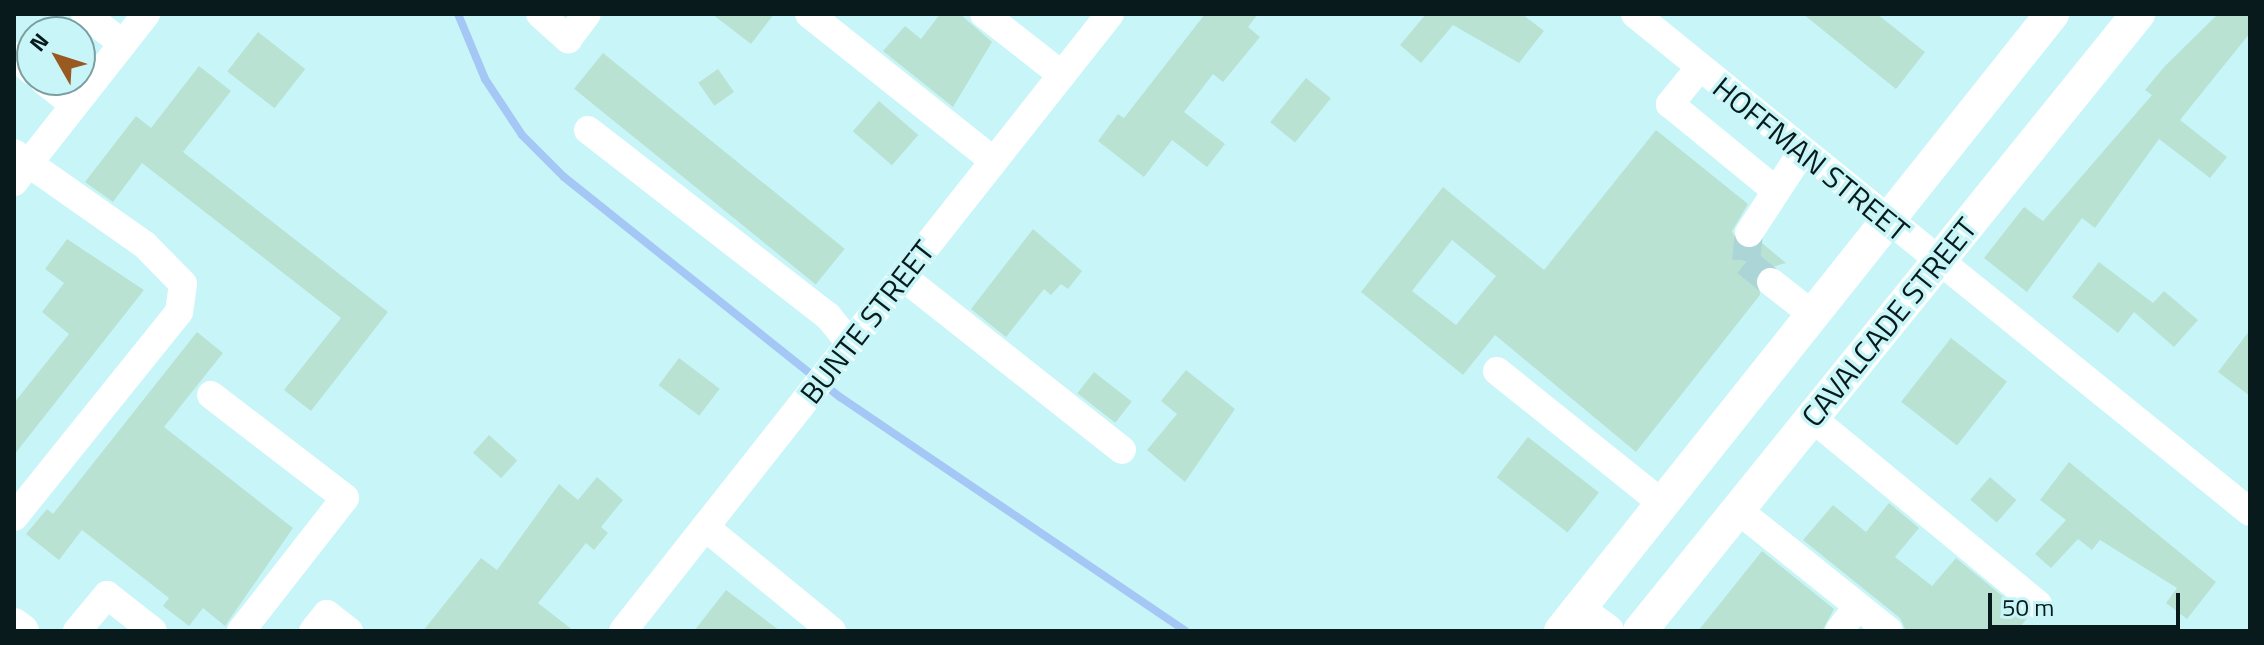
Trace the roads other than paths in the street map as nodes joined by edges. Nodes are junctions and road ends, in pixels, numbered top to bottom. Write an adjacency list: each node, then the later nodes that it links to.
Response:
1 (85, 14): 11 (street)
2 (146, 14): 11 (street)
3 (540, 14): 4 (street)
4 (587, 14)
5 (809, 14): 18 (street)
6 (984, 14): 13 (street)
7 (1110, 14): 13 (street, BUNTE STREET)
8 (1635, 14): 12 (street, HOFFMAN STREET)
9 (2052, 14): 21 (main road)
10 (2138, 14): 23 (main road, CAVALCADE STREET)
11 (123, 44): 15 (street)
12 (1700, 67): 17 (street, HOFFMAN STREET); 20 (street)
13 (1062, 75): 18 (street, BUNTE STREET)
14 (63, 96): 15 (street)
15 (74, 105): 19 (street)
16 (588, 130): 27 (street)
17 (1802, 152): 20 (street); 21 (street, HOFFMAN STREET)
18 (994, 161): 24 (street, BUNTE STREET)
19 (19, 166): 35 (street)
20 (1774, 189): 22 (street)
21 (1886, 221): 23 (street, HOFFMAN STREET); 26 (main road)
22 (1749, 233)
23 (1938, 262): 30 (main road, CAVALCADE STREET); 34 (street, HOFFMAN STREET)
24 (903, 277): 27 (street, BUNTE STREET); 31 (street)
25 (1771, 282): 26 (street)
26 (1812, 314): 32 (main road)
27 (843, 352): 36 (street, BUNTE STREET)
28 (1497, 371): 32 (street)
29 (211, 395): 44 (street)
30 (1812, 418): 33 (main road, CAVALCADE STREET); 37 (street)
31 (1122, 450)
32 (1662, 503): 39 (main road)
33 (1738, 510): 38 (street); 50 (main road, CAVALCADE STREET)
34 (2250, 512)
35 (14, 517)
36 (705, 527): 47 (street, BUNTE STREET); 48 (street)
37 (2038, 604)
38 (1858, 606): 51 (street); 52 (street)
39 (1570, 620): 49 (main road)
40 (14, 625): 41 (main road)
41 (22, 631)
42 (77, 631): 43 (street)
43 (153, 631)
44 (241, 631)
45 (313, 631): 46 (street)
46 (349, 631)
47 (623, 631)
48 (832, 631)
49 (1607, 631)
50 (1640, 631)
51 (1839, 631)
52 (1889, 631)

